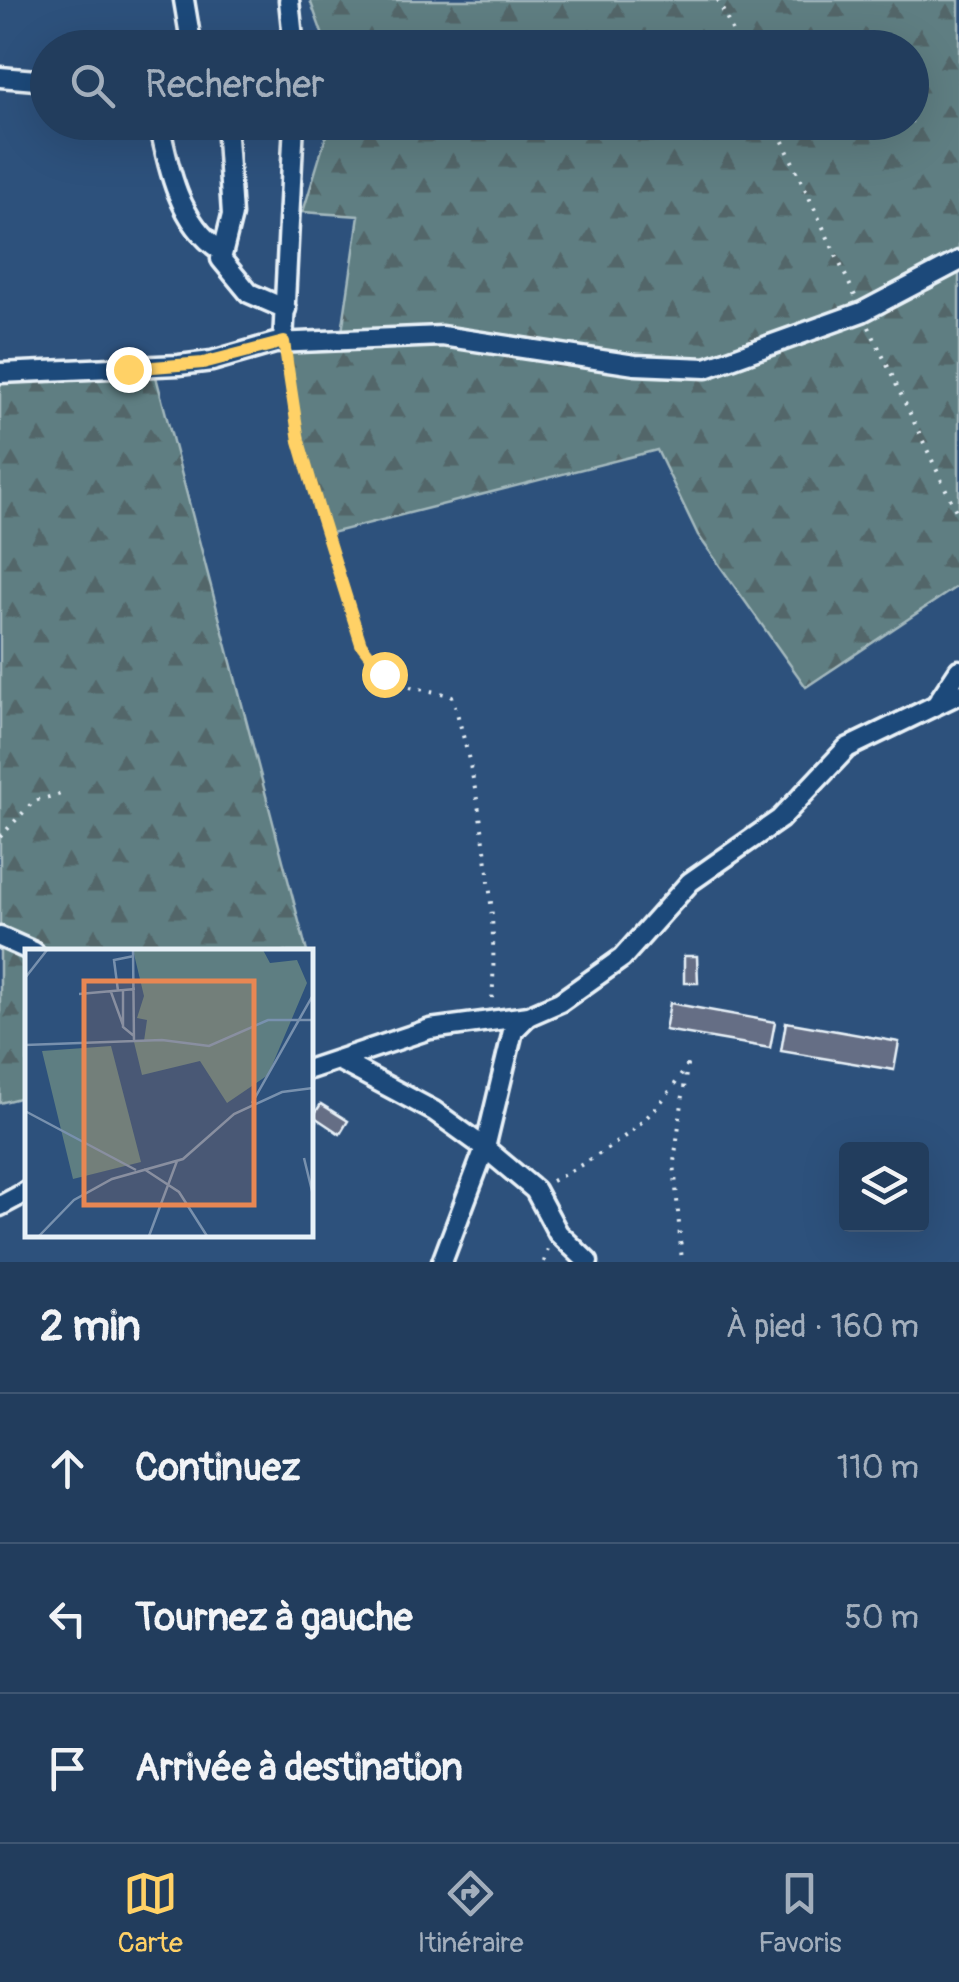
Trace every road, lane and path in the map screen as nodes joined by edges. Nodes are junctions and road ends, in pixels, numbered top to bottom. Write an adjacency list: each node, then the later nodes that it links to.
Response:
1 (184, 0): 4 (street)
2 (289, 0): 5 (street)
3 (718, 0): 6 (path)
4 (189, 30)
5 (292, 30)
6 (732, 30)
7 (0, 77): 8 (street)
8 (30, 80)
9 (164, 140): 12 (street)
10 (227, 140): 12 (street)
11 (293, 140): 14 (street)
12 (220, 250): 14 (street)
13 (959, 261): 15 (street)
14 (286, 310): 15 (street)
15 (284, 342): 16 (street); 25 (path)
16 (0, 373)
17 (959, 670): 19 (street)
18 (959, 694): 19 (street)
19 (938, 703): 24 (street)
20 (65, 793): 21 (path)
21 (0, 837)
22 (0, 937): 23 (street)
23 (27, 949)
24 (528, 1016): 25 (street); 28 (street)
25 (490, 1020): 26 (street)
26 (340, 1060): 27 (street); 28 (street)
27 (312, 1068)
28 (485, 1148): 29 (street); 32 (street)
29 (535, 1190): 33 (street); 34 (path)
30 (25, 1193): 31 (street)
31 (0, 1206)
32 (442, 1262)
33 (588, 1262)
34 (682, 1262)

